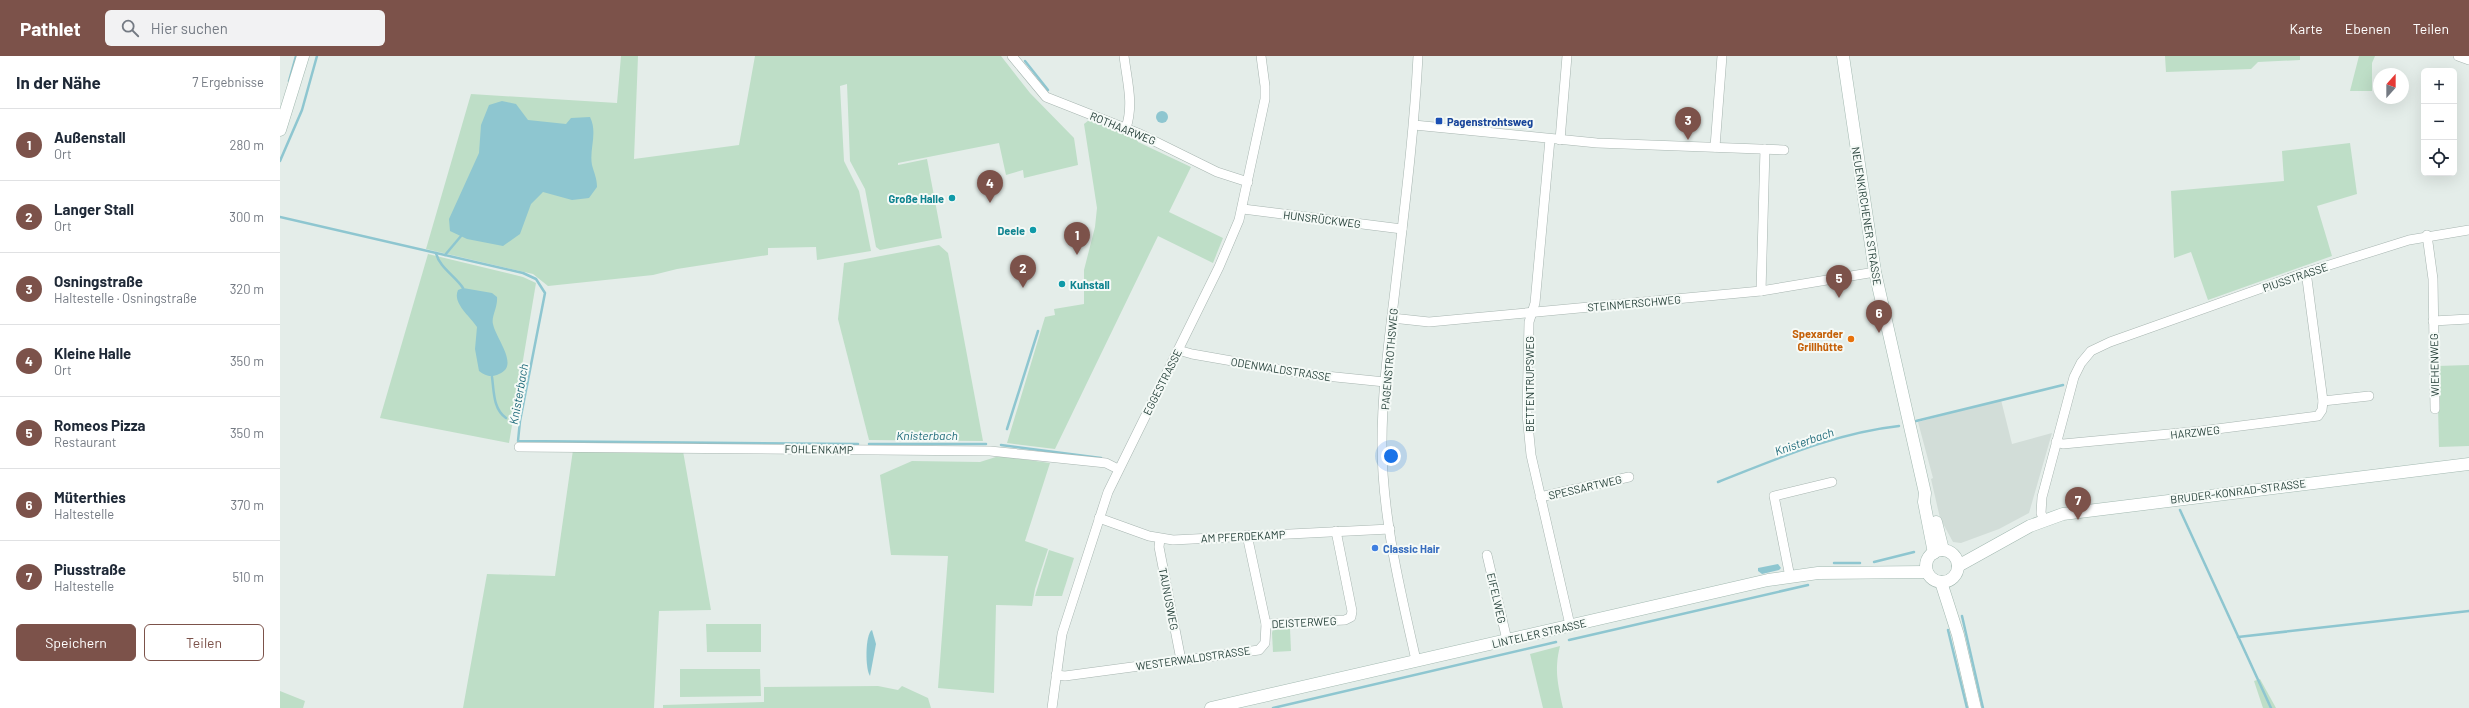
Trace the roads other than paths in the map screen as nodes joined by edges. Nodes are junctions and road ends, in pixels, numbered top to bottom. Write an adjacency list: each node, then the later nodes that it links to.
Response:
1 (303, 56): 13 (street)
2 (1012, 56): 12 (street, ROTHAARWEG)
3 (1124, 56): 12 (street)
4 (1261, 56): 18 (street, EGGESTRASSE)
5 (1418, 56): 11 (street, PAGENSTROTHSWEG)
6 (1567, 56): 14 (street, BETTENTRUPSWEG)
7 (1722, 56): 15 (street)
8 (1842, 56): 23 (street, NEUENKIRCHENER STRASSE)
9 (2458, 56): 10 (street)
10 (2469, 60)
11 (1414, 125): 14 (street); 20 (street, PAGENSTROTHSWEG)
12 (1126, 128): 18 (street, ROTHAARWEG)
13 (280, 130)
14 (1555, 139): 15 (street); 26 (street, BETTENTRUPSWEG)
15 (1714, 147): 16 (street)
16 (1765, 149): 17 (street); 25 (street)
17 (1784, 150)
18 (1248, 182): 19 (street, EGGESTRASSE)
19 (1242, 209): 20 (street, HUNSRÜCKWEG); 30 (street, EGGESTRASSE)
20 (1402, 229): 27 (street, PAGENSTROTHSWEG)
21 (2469, 230): 22 (street, PIUSSTRASSE)
22 (2427, 235): 24 (street, PIUSSTRASSE); 29 (street, WIEHENWEG)
23 (1875, 272): 25 (street, STEINMERSCHWEG); 48 (street, NEUENKIRCHENER STRASSE)
24 (2304, 273): 33 (street); 35 (street, PIUSSTRASSE)
25 (1761, 291): 26 (street, STEINMERSCHWEG)
26 (1532, 312): 27 (street, STEINMERSCHWEG); 41 (street, BETTENTRUPSWEG)
27 (1392, 318): 31 (street, PAGENSTROTHSWEG)
28 (2469, 319): 29 (street, WIEHENWEG)
29 (2433, 321): 34 (street, WIEHENWEG)
30 (1178, 350): 31 (street, ODENWALDSTRASSE); 38 (street, EGGESTRASSE)
31 (1385, 382): 44 (street, PAGENSTROTHSWEG)
32 (2369, 396): 33 (street)
33 (2323, 401): 35 (street, HARZWEG)
34 (2435, 409)
35 (2056, 442): 43 (street, PIUSSTRASSE)
36 (519, 447): 38 (street, FOHLENKAMP)
37 (2469, 464): 43 (street, BRUDER-KONRAD-STRASSE)
38 (1118, 469): 42 (street, EGGESTRASSE)
39 (1629, 477): 41 (street, SPESSARTWEG)
40 (1832, 482): 52 (street)
41 (1540, 497): 55 (street, BETTENTRUPSWEG)
42 (1099, 518): 47 (street, AM PFERDEKAMP); 59 (street, EGGESTRASSE)
43 (2044, 520): 50 (street, BRUDER-KONRAD-STRASSE)
44 (1390, 529): 45 (street, AM PFERDEKAMP); 58 (street, PAGENSTROTHSWEG)
45 (1336, 532): 46 (street, AM PFERDEKAMP); 54 (street, DEISTERWEG)
46 (1247, 535): 47 (street, AM PFERDEKAMP); 54 (street, WESTERWALDSTRASSE)
47 (1160, 539): 57 (street, TAUNUSWEG)
48 (1939, 551): 50 (street); 51 (street)
49 (1487, 555): 56 (street, EIFELWEG)
50 (1956, 561): 53 (street)
51 (1927, 567): 52 (street, LINTELER STRASSE); 53 (street)
52 (1790, 577): 55 (street, LINTELER STRASSE)
53 (1946, 581): 62 (street)
54 (1266, 624): 57 (street, WESTERWALDSTRASSE)
55 (1570, 625): 56 (street, LINTELER STRASSE)
56 (1507, 640): 58 (street, LINTELER STRASSE)
57 (1181, 660): 59 (street, WESTERWALDSTRASSE)
58 (1416, 660): 61 (street, LINTELER STRASSE)
59 (1056, 675): 60 (street, EGGESTRASSE)
60 (1052, 708)
61 (1211, 708)
62 (1975, 708)

